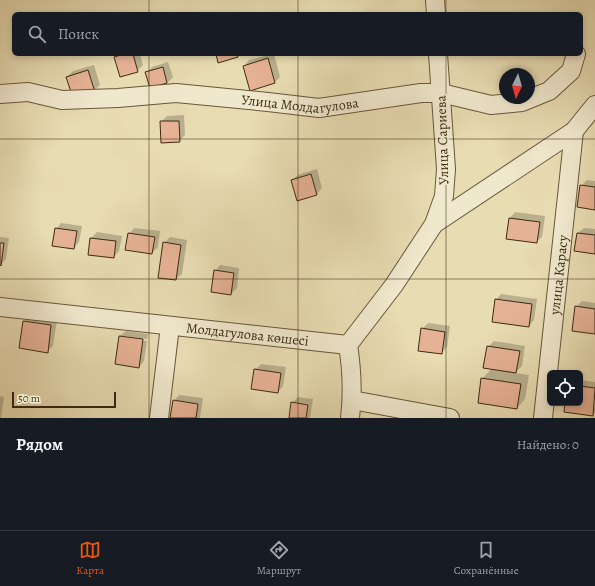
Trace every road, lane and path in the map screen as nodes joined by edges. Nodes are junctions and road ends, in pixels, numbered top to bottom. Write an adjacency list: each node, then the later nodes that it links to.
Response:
1 (435, 0): 2 (street)
2 (436, 12)
3 (438, 56): 5 (street, Улица Сариева)
4 (575, 56): 5 (street, Улица Молдагулова)
5 (441, 93): 6 (street, Улица Молдагулова); 9 (street, Улица Сариева)
6 (0, 94)
7 (595, 105): 8 (street)
8 (574, 131): 9 (street); 17 (street, улица Карасу)
9 (434, 224): 12 (street)
10 (0, 308): 11 (street, Молдагулова көшесі)
11 (170, 326): 12 (street, Молдагулова көшесі); 14 (street)
12 (348, 345): 13 (street)
13 (352, 400): 15 (street); 16 (street)
14 (159, 418)
15 (350, 418)
16 (450, 418)
17 (543, 418)

